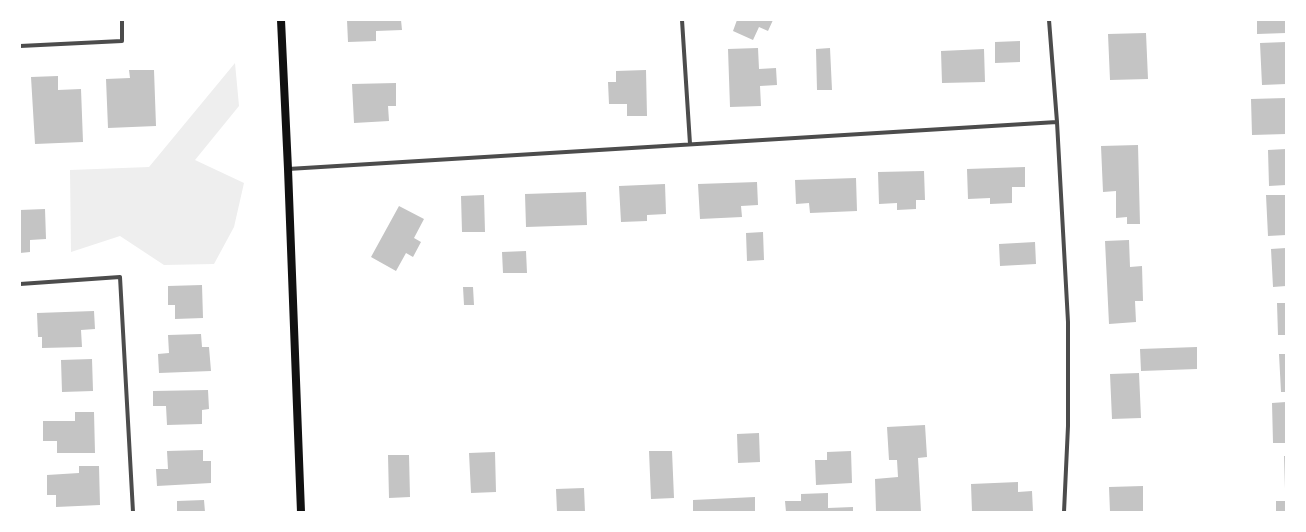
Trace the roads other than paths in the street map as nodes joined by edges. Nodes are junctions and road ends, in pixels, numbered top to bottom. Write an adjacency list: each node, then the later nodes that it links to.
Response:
1 (122, 20): 5 (street)
2 (281, 20): 8 (main road)
3 (682, 20): 7 (street)
4 (1050, 20): 6 (street)
5 (20, 46)
6 (1057, 122): 7 (street); 12 (street)
7 (690, 144): 8 (street)
8 (288, 169): 11 (main road)
9 (20, 284): 10 (street)
10 (133, 512)
11 (301, 512)
12 (1064, 512)

